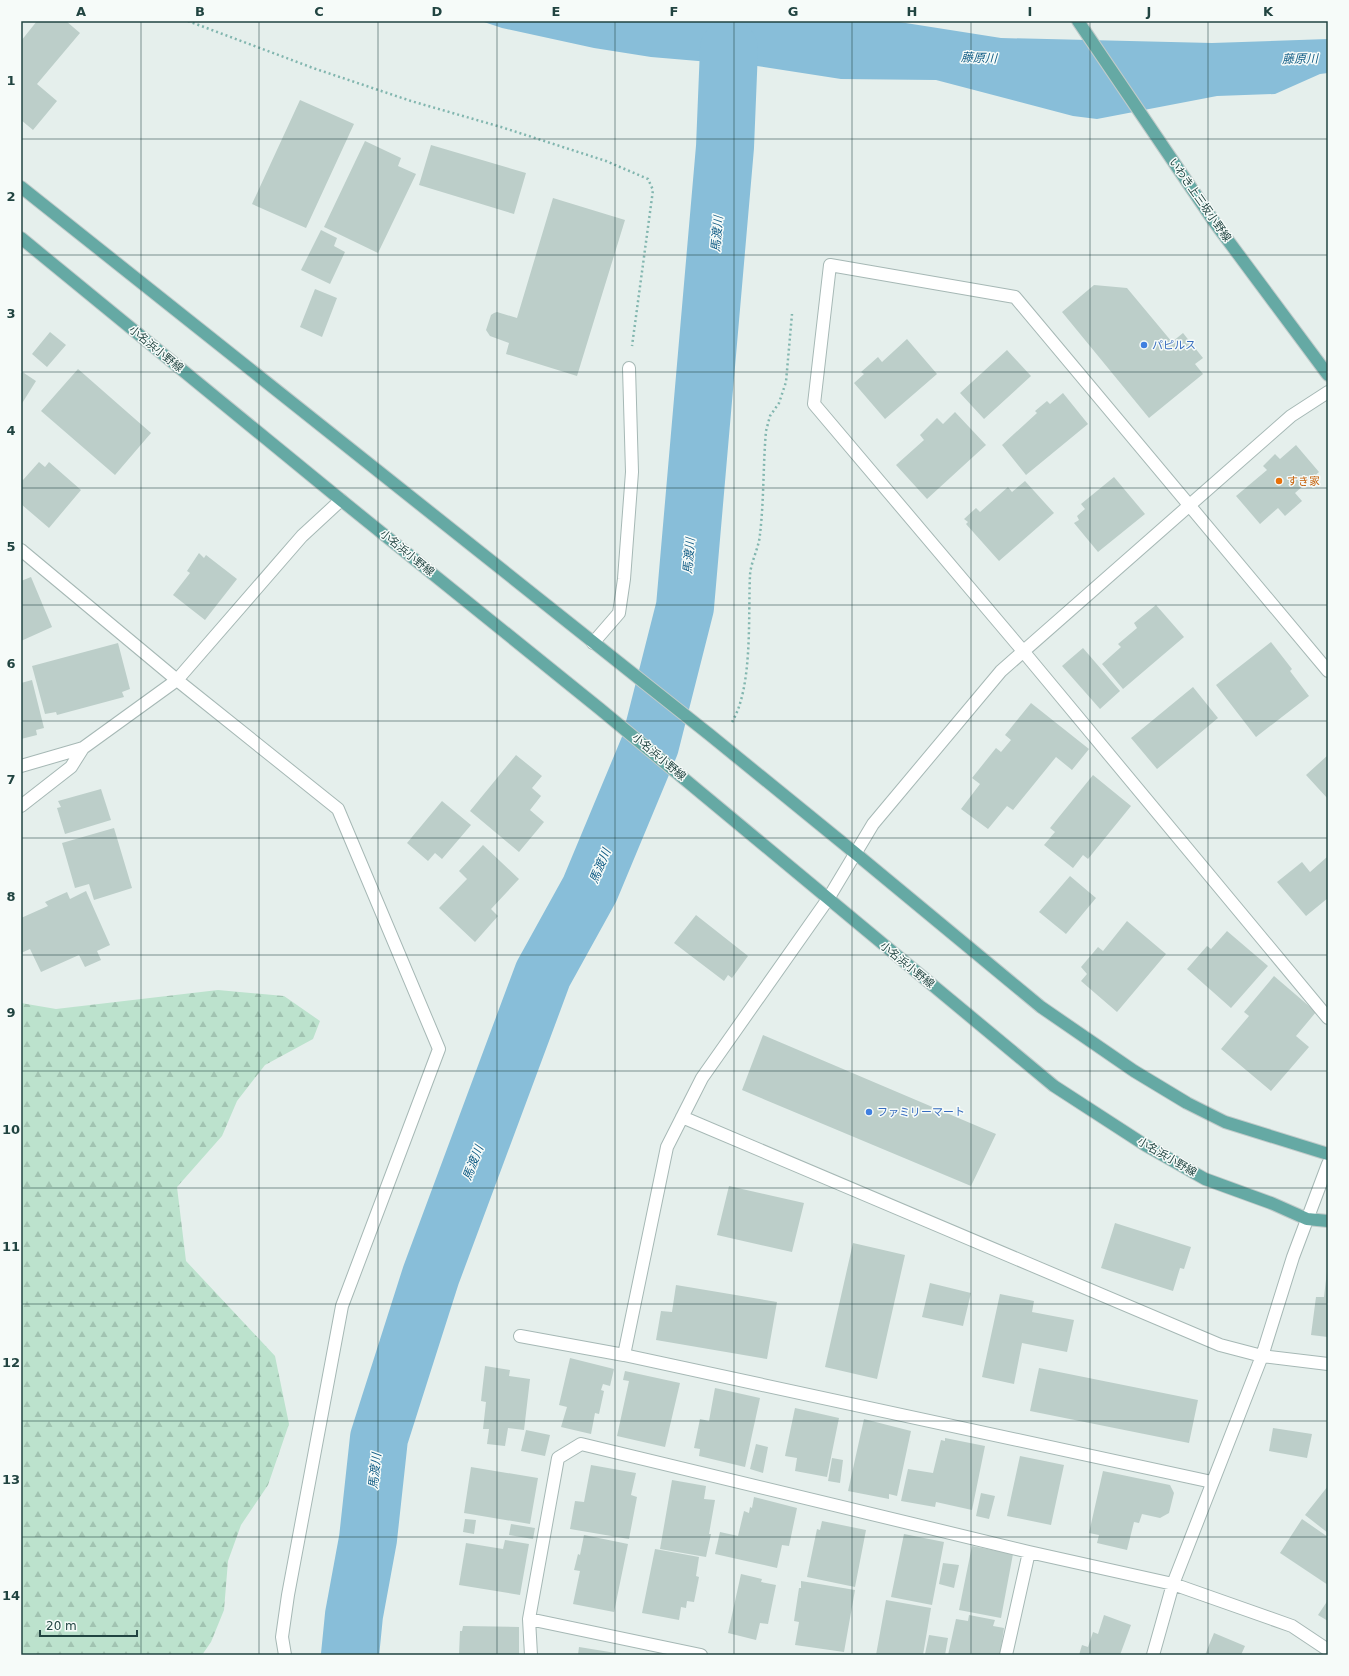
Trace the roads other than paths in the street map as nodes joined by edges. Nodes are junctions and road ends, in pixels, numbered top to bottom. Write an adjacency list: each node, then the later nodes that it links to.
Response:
1 (1078, 21): 5 (main road, いわき上三坂小野線)
2 (21, 187): 10 (main road)
3 (21, 238): 7 (main road, 小名浜小野線)
4 (629, 368): 10 (street)
5 (1328, 375)
6 (1328, 392): 8 (street)
7 (341, 500): 13 (street); 18 (main road, 小名浜小野線)
8 (1189, 506): 11 (street); 11 (street); 12 (street)
9 (21, 550): 13 (street)
10 (593, 643): 17 (main road)
11 (1023, 651): 17 (street); 19 (street)
12 (1328, 671)
13 (177, 680): 14 (street); 34 (street)
14 (83, 748): 15 (street); 16 (street)
15 (21, 766)
16 (21, 806)
17 (855, 853): 18 (street); 21 (main road)
18 (828, 900): 20 (street); 23 (main road, 小名浜小野線)
19 (1328, 1018)
20 (682, 1117): 26 (street); 27 (street)
21 (1328, 1154)
22 (1328, 1164): 23 (street)
23 (1307, 1219): 24 (main road, 小名浜小野線); 27 (street)
24 (1328, 1221)
25 (520, 1336): 26 (street)
26 (624, 1355): 29 (street)
27 (1262, 1356): 28 (street); 29 (street)
28 (1328, 1364)
29 (1212, 1482): 31 (street)
30 (1029, 1552): 31 (street); 32 (street); 37 (street)
31 (1173, 1584): 33 (street); 38 (street)
32 (529, 1619): 35 (street); 36 (street)
33 (1328, 1650)
34 (286, 1655)
35 (531, 1655)
36 (700, 1655)
37 (1006, 1655)
38 (1153, 1655)

